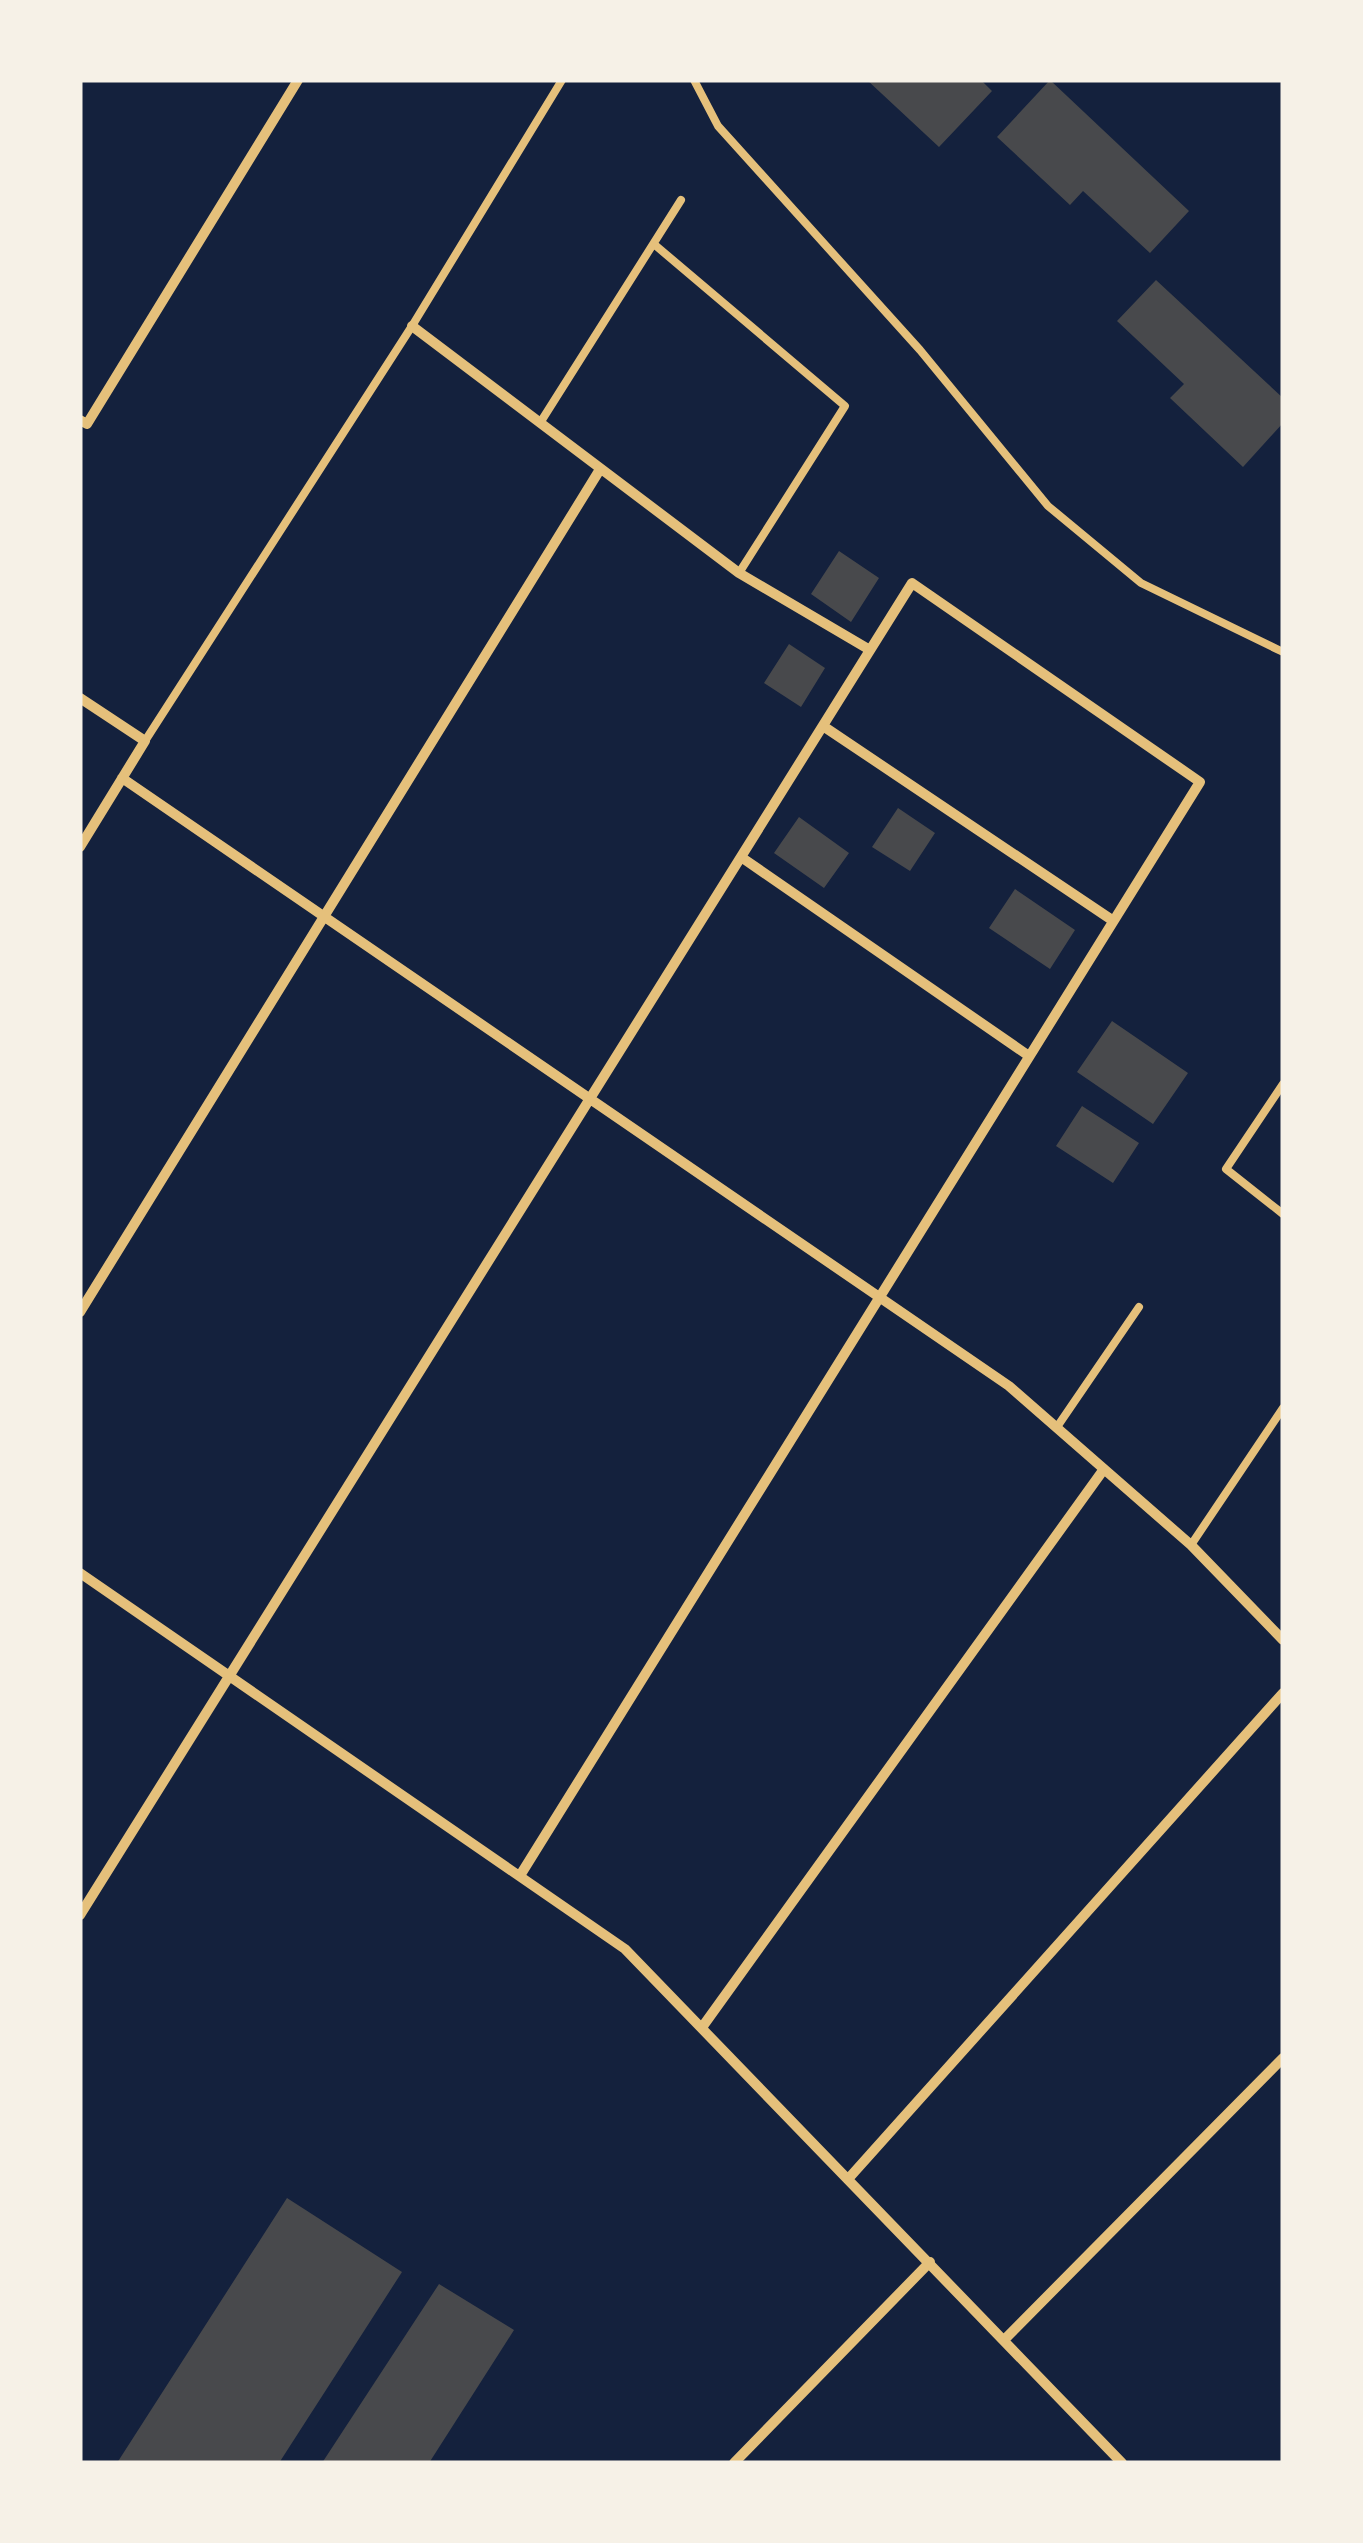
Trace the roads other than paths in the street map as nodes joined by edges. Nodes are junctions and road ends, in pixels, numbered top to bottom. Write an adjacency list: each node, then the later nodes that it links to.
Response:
1 (298, 80): 7 (street)
2 (562, 80): 6 (lane)
3 (694, 80): 12 (lane)
4 (681, 200): 5 (lane)
5 (655, 245): 8 (lane); 10 (lane)
6 (412, 326): 8 (street); 15 (lane)
7 (80, 420)
8 (540, 423): 9 (street)
9 (599, 471): 10 (street); 19 (street)
10 (739, 572): 11 (street)
11 (870, 650): 14 (street); 20 (street)
12 (1283, 652)
13 (80, 698): 15 (street)
14 (823, 726): 18 (street); 20 (street)
15 (144, 742): 16 (street)
16 (122, 778): 17 (street); 19 (street)
17 (80, 847)
18 (741, 858): 21 (street); 23 (street)
19 (325, 920): 23 (street); 27 (street)
20 (1112, 920): 21 (street)
21 (1029, 1056): 25 (street)
22 (1283, 1084): 24 (lane)
23 (589, 1100): 25 (street); 34 (street)
24 (1283, 1214)
25 (878, 1296): 29 (street); 36 (street)
26 (1139, 1307): 29 (lane)
27 (80, 1312)
28 (1283, 1408): 31 (lane)
29 (1057, 1427): 30 (street)
30 (1104, 1469): 31 (street); 38 (street)
31 (1191, 1545): 33 (street)
32 (80, 1572): 34 (street)
33 (1283, 1640)
34 (230, 1674): 36 (street); 37 (street)
35 (1283, 1694): 40 (street)
36 (521, 1874): 38 (street)
37 (80, 1915)
38 (703, 2026): 40 (street)
39 (1283, 2058): 42 (street)
40 (849, 2178): 41 (street)
41 (930, 2262): 42 (street); 43 (street)
42 (1004, 2340): 44 (street)
43 (734, 2463)
44 (1122, 2463)

